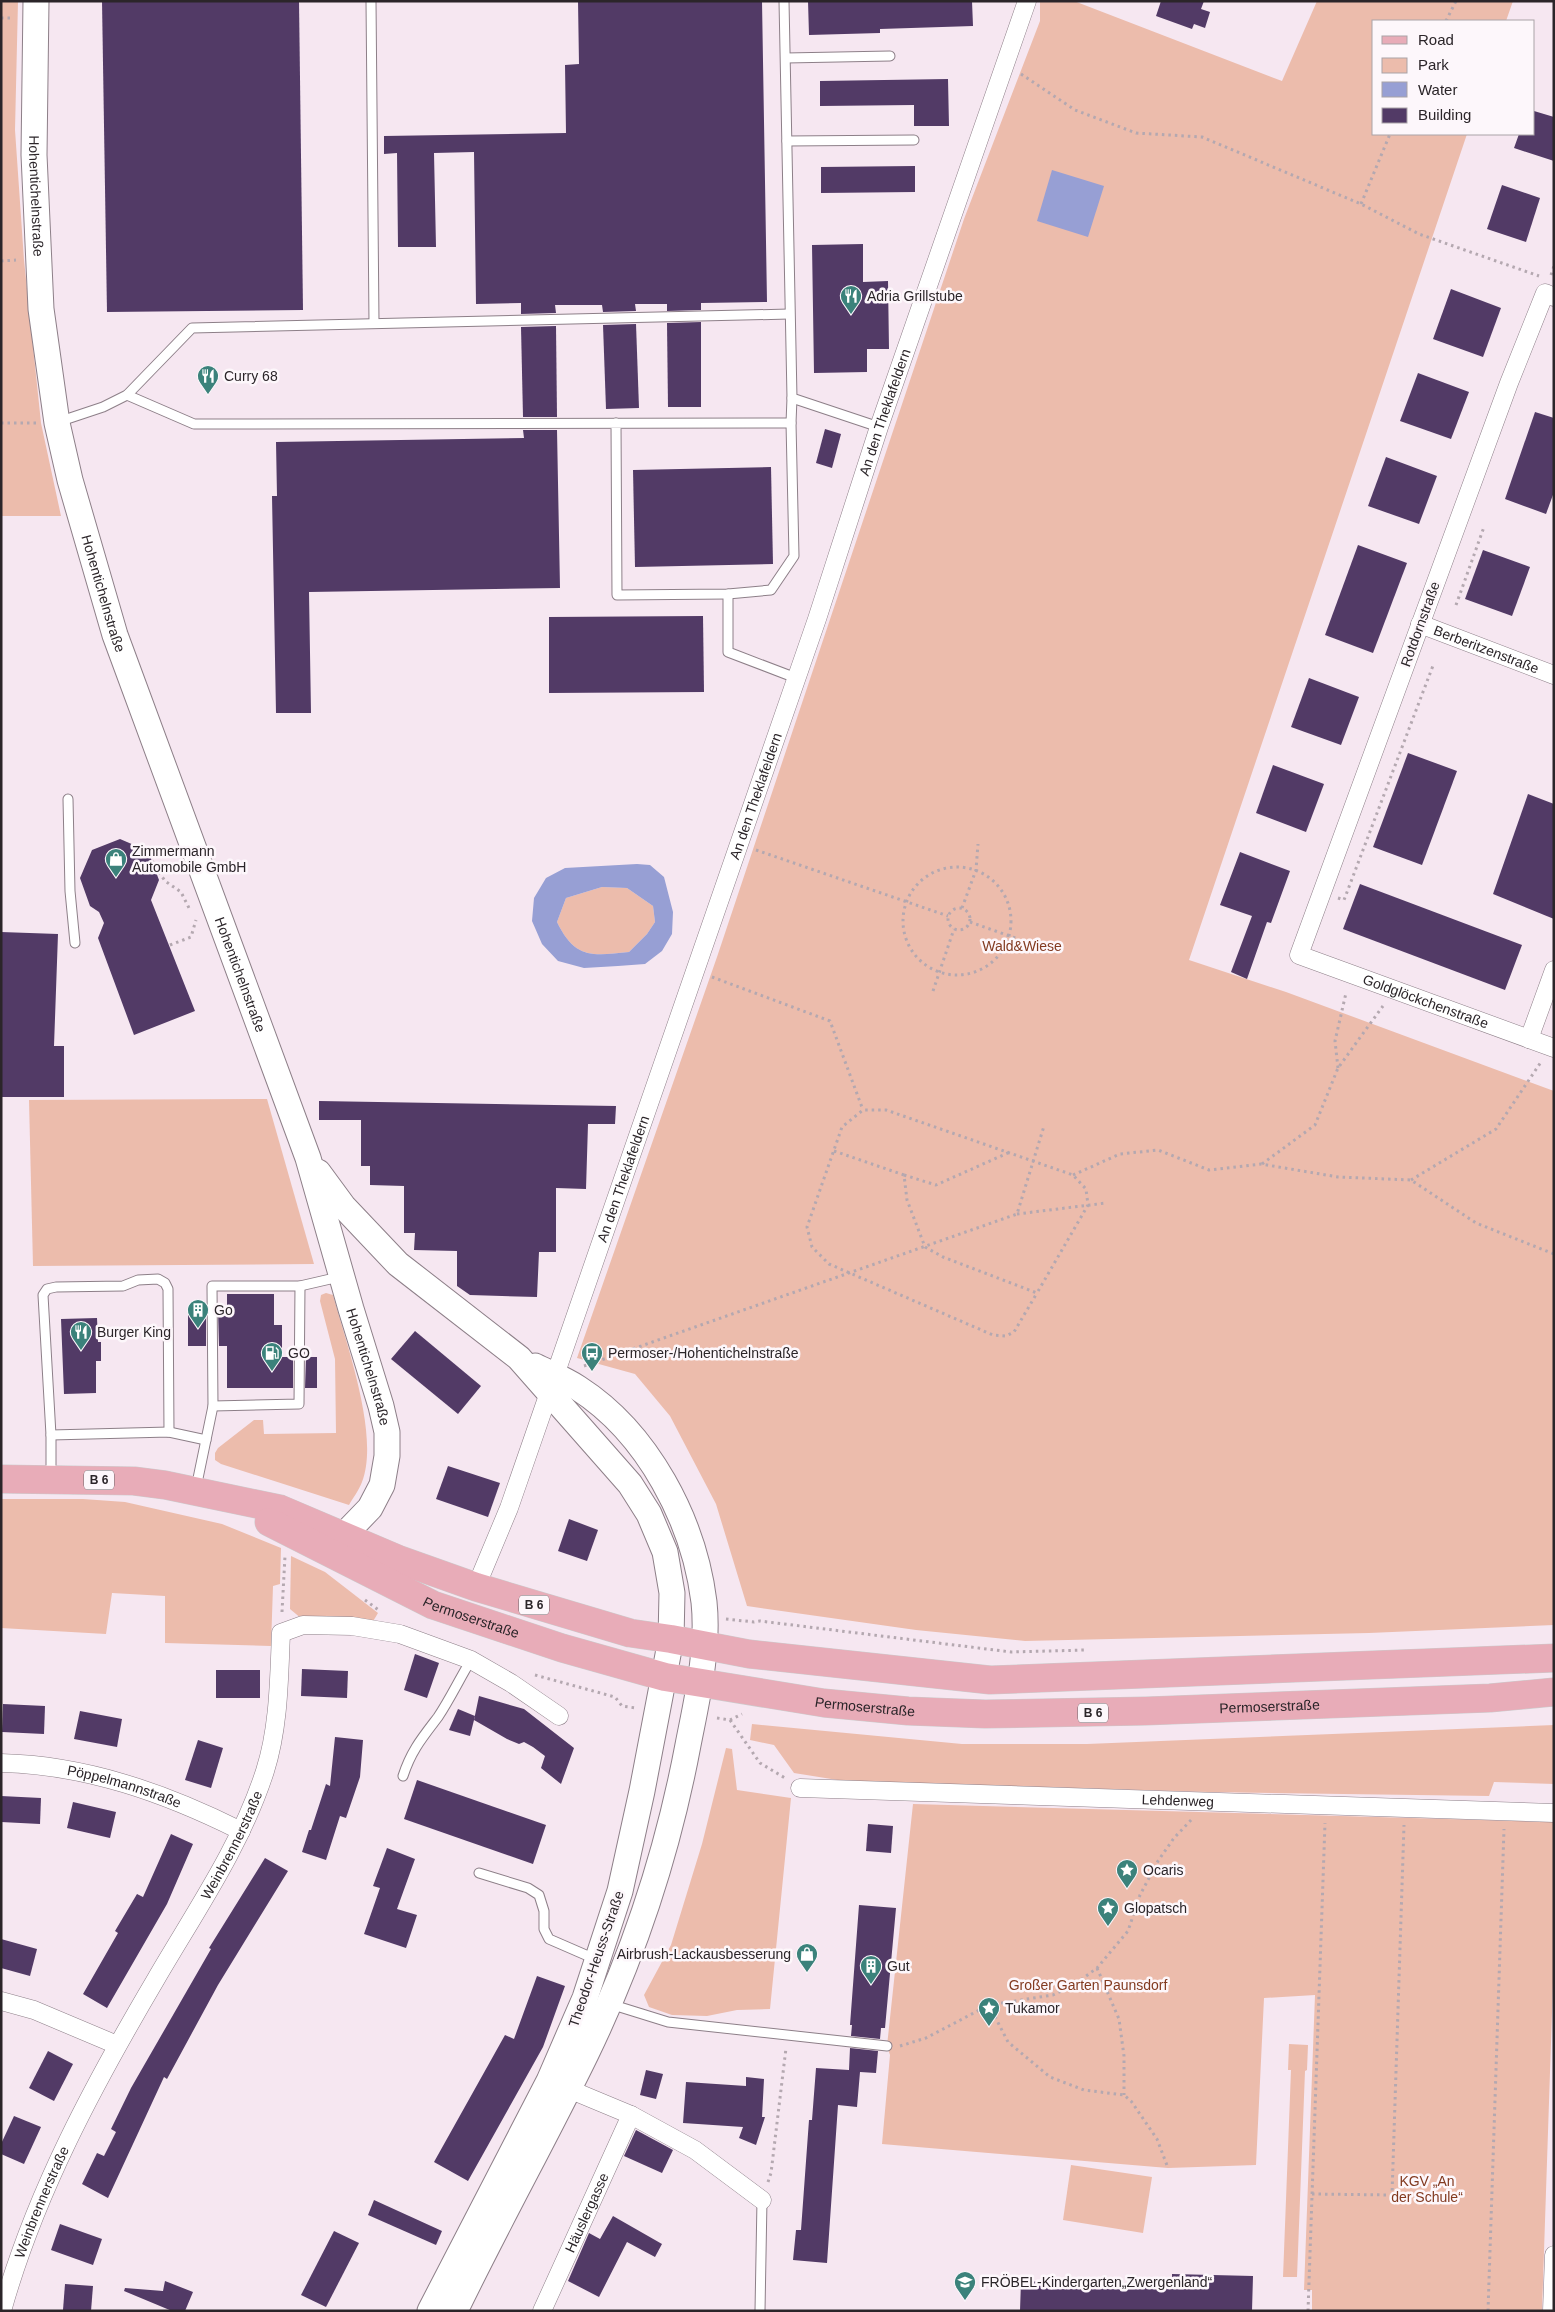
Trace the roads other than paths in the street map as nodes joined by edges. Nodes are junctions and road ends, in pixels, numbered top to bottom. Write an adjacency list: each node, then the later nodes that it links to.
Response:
1 (36, 1): 14 (main road, Hohentichelnstraße)
2 (371, 1): 11 (lane)
3 (784, 1): 6 (lane)
4 (1028, 1): 17 (street, An den Theklafeldern)
5 (890, 56): 6 (lane)
6 (786, 58): 8 (lane)
7 (914, 140): 8 (lane)
8 (787, 141): 10 (lane)
9 (1549, 295): 19 (street, Rotdornstraße)
10 (789, 314): 11 (lane); 13 (lane)
11 (374, 323): 12 (lane)
12 (127, 395): 14 (lane); 15 (lane)
13 (792, 398): 16 (lane); 17 (lane)
14 (57, 423): 28 (main road, Hohentichelnstraße)
15 (616, 423): 16 (lane); 18 (lane)
16 (791, 423): 18 (lane)
17 (879, 428): 21 (street, An den Theklafeldern)
18 (728, 594): 21 (lane)
19 (1420, 624): 20 (street, Berberitzenstraße); 24 (street, Rotdornstraße)
20 (1554, 675)
21 (796, 678): 31 (street, An den Theklafeldern)
22 (68, 799): 23 (lane)
23 (75, 943)
24 (1298, 955): 26 (street, Goldglöckchenstraße)
25 (1554, 970): 26 (street)
26 (1529, 1038): 27 (street, Goldglöckchenstraße)
27 (1552, 1047)
28 (308, 1158): 29 (main road, Hohentichelnstraße); 31 (main road, Hohentichelnstraße)
29 (342, 1276): 30 (lane); 39 (main road, Hohentichelnstraße)
30 (300, 1286): 32 (lane); 32 (lane)
31 (552, 1383): 40 (street, An den Theklafeldern); 41 (main road, Hohentichelnstraße); 42 (main road, Hohentichelnstraße)
32 (213, 1406): 35 (lane)
33 (168, 1432): 34 (lane); 34 (lane); 35 (lane)
34 (51, 1435): 37 (lane)
35 (206, 1440): 38 (lane)
36 (1, 1479): 37 (main road, Permoserstraße / B 6)
37 (51, 1479): 38 (main road, Permoserstraße / B 6)
38 (205, 1493): 39 (main road, Permoserstraße / B 6); 45 (main road, Permoserstraße / B 6)
39 (343, 1536): 40 (main road, Permoserstraße / B 6)
40 (476, 1587): 41 (main road, Permoserstraße / B 6)
41 (671, 1639): 42 (main road, Permoserstraße / B 6); 45 (main road, Theodor-Heuss-Straße)
42 (704, 1645): 43 (main road, Permoserstraße / B 6); 46 (main road, Hohentichelnstraße)
43 (1554, 1658)
44 (471, 1660): 48 (street); 50 (lane); 53 (street, Weinbrennerstraße)
45 (665, 1677): 46 (main road, Permoserstraße / B 6); 55 (main road, Theodor-Heuss-Straße)
46 (699, 1683): 47 (main road, Permoserstraße / B 6); 57 (main road, Theodor-Heuss-Straße)
47 (1554, 1692)
48 (559, 1716)
49 (1, 1763): 53 (street, Pöppelmannstraße)
50 (402, 1776)
51 (800, 1788): 52 (street, Lehdenweg)
52 (1554, 1813)
53 (241, 1831): 58 (street, Weinbrennerstraße)
54 (480, 1873): 55 (lane)
55 (598, 1960): 60 (main road, Theodor-Heuss-Straße)
56 (1, 2000): 58 (street)
57 (608, 2004): 59 (lane); 60 (main road, Theodor-Heuss-Straße)
58 (117, 2045): 64 (street, Weinbrennerstraße)
59 (887, 2046)
60 (559, 2085): 61 (street); 66 (main road, Theodor-Heuss-Straße); 67 (main road, Theodor-Heuss-Straße)
61 (631, 2115): 62 (street); 68 (street, Häuslergasse)
62 (762, 2200): 69 (lane)
63 (1554, 2255): 70 (street)
64 (9, 2259): 65 (street, Weinbrennerstraße)
65 (2, 2311)
66 (430, 2311)
67 (455, 2311)
68 (542, 2311)
69 (760, 2311)
70 (1552, 2311)

